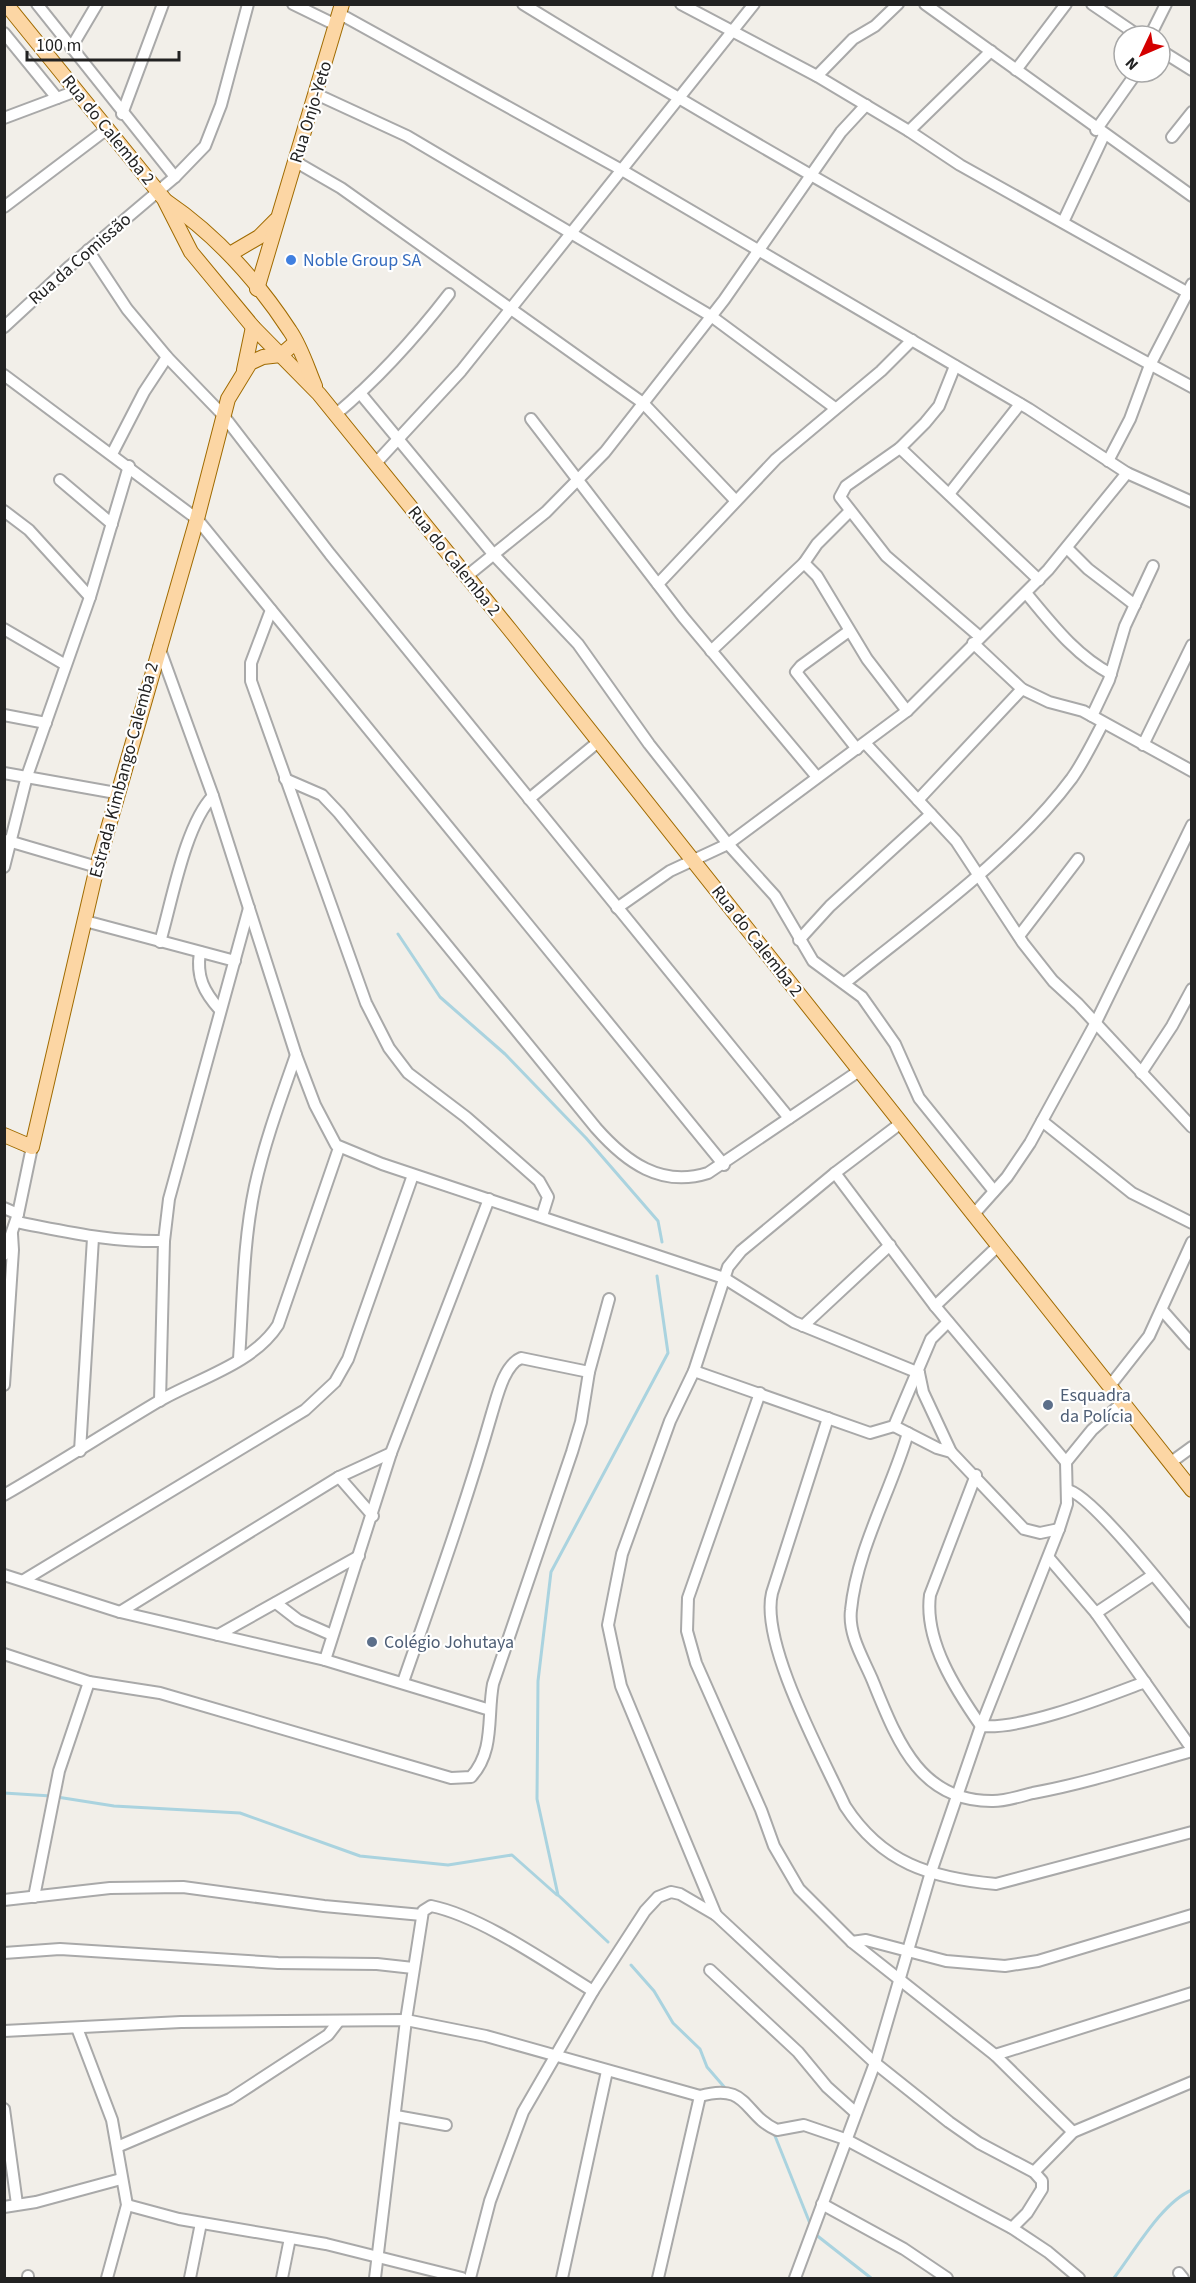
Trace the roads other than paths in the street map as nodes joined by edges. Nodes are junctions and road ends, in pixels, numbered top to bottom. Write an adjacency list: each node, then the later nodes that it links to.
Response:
1 (6, 4): 27 (main road, Rua do Calemba 2)
2 (38, 4): 20 (street)
3 (97, 4): 20 (street)
4 (163, 4): 33 (street)
5 (248, 4): 42 (street, Rua da Comissão)
6 (293, 4): 15 (street)
7 (523, 4): 30 (street)
8 (681, 4): 18 (street)
9 (754, 4): 18 (street)
10 (898, 4): 25 (street)
11 (925, 4): 21 (street)
12 (1066, 4): 23 (street)
13 (1092, 4): 16 (street)
14 (1166, 4): 17 (street)
15 (340, 15): 28 (main road, Rua Onjo-Yeto); 40 (street)
16 (1121, 24)
17 (1156, 24)
18 (732, 31): 25 (street); 30 (street)
19 (4, 33): 29 (street)
20 (71, 48): 33 (street)
21 (991, 51): 23 (street); 36 (street)
22 (1172, 58): 24 (street)
23 (1016, 70): 37 (street)
24 (1191, 70)
25 (817, 76): 31 (street)
26 (1130, 84): 37 (street)
27 (76, 91): 29 (street); 35 (main road, Rua do Calemba 2)
28 (316, 94): 39 (main road, Rua Onjo-Yeto); 49 (street)
29 (57, 98): 34 (street)
30 (677, 99): 40 (street); 41 (street)
31 (866, 105): 36 (street); 41 (street)
32 (1191, 112): 38 (street)
33 (122, 114): 42 (street)
34 (4, 118)
35 (107, 129): 43 (main road, Rua do Calemba 2); 45 (street)
36 (909, 131): 47 (street)
37 (1100, 132): 44 (street); 47 (street)
38 (1172, 137)
39 (296, 162): 46 (main road, Rua Onjo-Yeto); 57 (street)
40 (620, 169): 49 (street); 51 (street)
41 (811, 176): 51 (street); 65 (street)
42 (175, 177): 43 (street, Rua da Comissão)
43 (161, 195): 48 (main road, Rua do Calemba 2); 50 (street, Rua da Comissão); 52 (main road, Rua do Calemba 2)
44 (1191, 196)
45 (4, 207)
46 (277, 218): 53 (main road); 54 (main road, Rua Onjo-Yeto)
47 (1063, 222): 55 (street)
48 (210, 233): 52 (main road); 53 (main road, Rua do Calemba 2)
49 (569, 235): 57 (street); 58 (street)
50 (88, 250): 59 (street, Rua da Comissão); 64 (street)
51 (759, 250): 58 (street); 61 (street)
52 (191, 252): 60 (main road, Rua do Calemba 2)
53 (230, 254): 54 (main road, Rua do Calemba 2)
54 (257, 289): 62 (main road, Rua do Calemba 2)
55 (1190, 290): 65 (street)
56 (449, 294): 70 (street)
57 (511, 308): 72 (street); 78 (street)
58 (711, 316): 72 (street); 74 (street)
59 (4, 327)
60 (253, 327): 63 (main road, Rua do Calemba 2); 67 (main road, Estrada Kimbango-Calemba 2)
61 (912, 340): 66 (street); 74 (street)
62 (296, 342): 63 (main road); 71 (main road, Rua do Calemba 2)
63 (281, 355): 67 (main road); 71 (main road, Rua do Calemba 2)
64 (167, 357): 76 (street); 80 (street)
65 (1150, 365): 69 (street); 81 (street)
66 (955, 366): 73 (street); 79 (street)
67 (244, 370): 76 (main road, Estrada Kimbango-Calemba 2)
68 (4, 375): 80 (street)
69 (1191, 387)
70 (360, 393): 75 (street); 78 (street)
71 (319, 394): 75 (main road, Rua do Calemba 2)
72 (643, 403): 86 (street); 88 (street)
73 (1020, 404): 81 (street); 87 (street)
74 (835, 408): 88 (street)
75 (335, 415): 82 (main road, Rua do Calemba 2)
76 (223, 416): 92 (main road, Estrada Kimbango-Calemba 2); 129 (street)
77 (531, 419): 86 (street)
78 (399, 439): 82 (street); 95 (street)
79 (900, 448): 87 (street); 91 (street)
80 (112, 454): 83 (street)
81 (1108, 461): 84 (street)
82 (375, 464): 98 (main road, Rua do Calemba 2)
83 (129, 466): 92 (street); 93 (street)
84 (1126, 473): 89 (street); 94 (street)
85 (60, 480): 93 (street)
86 (579, 481): 95 (street); 100 (street)
87 (949, 494): 99 (street)
88 (735, 500): 100 (street)
89 (1191, 502)
90 (4, 511): 102 (street)
91 (850, 511): 96 (street); 107 (street)
92 (197, 519): 104 (street); 109 (main road, Estrada Kimbango-Calemba 2)
93 (112, 524): 102 (street)
94 (1067, 548): 99 (street); 103 (street)
95 (494, 555): 98 (street); 134 (street)
96 (804, 563): 106 (street); 110 (street)
97 (1153, 566): 103 (street)
98 (466, 576): 119 (main road, Rua do Calemba 2)
99 (1039, 580): 101 (street)
100 (658, 584): 110 (street)
101 (1026, 593): 107 (street); 112 (street)
102 (90, 597): 111 (street)
103 (1135, 604): 112 (street)
104 (271, 610): 126 (street); 163 (street)
105 (4, 629): 111 (street)
106 (849, 631): 114 (street); 121 (street)
107 (977, 640): 113 (street); 114 (street)
108 (1191, 645): 120 (street)
109 (159, 646): 127 (main road, Estrada Kimbango-Calemba 2); 128 (street)
110 (711, 651): 125 (street)
111 (64, 664): 117 (street)
112 (1111, 674): 116 (street)
113 (1022, 689): 116 (street); 130 (street)
114 (907, 711): 121 (street)
115 (4, 716): 117 (street)
116 (1092, 716): 118 (street)
117 (46, 723): 124 (street)
118 (1103, 723): 120 (street); 140 (street)
119 (598, 741): 129 (street); 137 (main road, Rua do Calemba 2)
120 (1143, 745): 122 (street)
121 (861, 746): 125 (street); 130 (street)
122 (1191, 771)
123 (4, 773): 124 (street)
124 (27, 776): 127 (street); 133 (street)
125 (817, 777): 134 (street)
126 (285, 779): 163 (street); 170 (street)
127 (116, 794): 139 (main road, Estrada Kimbango-Calemba 2)
128 (213, 796): 141 (street); 146 (street)
129 (529, 800): 142 (street)
130 (918, 800): 131 (street)
131 (931, 814): 140 (street); 145 (street)
132 (1191, 825): 135 (street)
133 (8, 841): 138 (street); 139 (street)
134 (728, 844): 137 (street); 145 (street)
135 (1187, 845): 152 (street)
136 (1078, 859): 144 (street)
137 (694, 862): 142 (street); 154 (main road, Rua do Calemba 2)
138 (4, 867)
139 (97, 867): 143 (main road, Estrada Kimbango-Calemba 2)
140 (979, 875): 144 (street); 149 (street)
141 (249, 908): 148 (street); 153 (street)
142 (617, 908): 156 (street)
143 (85, 921): 146 (street); 161 (main road, Estrada Kimbango-Calemba 2)
144 (1019, 936): 152 (street)
145 (799, 940): 149 (street)
146 (160, 942): 147 (street)
147 (200, 952): 148 (street); 151 (street)
148 (235, 961): 151 (street)
149 (845, 983): 166 (street)
150 (1191, 989): 155 (street)
151 (220, 1010): 175 (street)
152 (1095, 1024): 155 (street); 157 (street)
153 (296, 1055): 162 (street); 189 (street)
154 (859, 1071): 156 (street); 158 (main road, Rua do Calemba 2)
155 (1141, 1073): 159 (street)
156 (789, 1118): 163 (street)
157 (1042, 1121): 166 (street); 172 (street)
158 (901, 1123): 164 (street); 169 (main road, Rua do Calemba 2)
159 (1191, 1127)
160 (4, 1135): 161 (main road)
161 (32, 1147): 171 (street)
162 (339, 1148): 165 (street); 189 (street)
163 (724, 1165)
164 (835, 1173): 177 (street); 181 (street)
165 (414, 1175): 167 (street); 218 (street)
166 (994, 1191): 169 (street)
167 (489, 1199): 170 (street); 204 (street)
168 (4, 1208): 171 (street)
169 (973, 1215): 178 (main road, Rua do Calemba 2)
170 (542, 1216): 181 (street)
171 (17, 1218): 173 (street); 174 (street)
172 (1191, 1223)
173 (12, 1234): 179 (street); 183 (street)
174 (93, 1238): 175 (street); 202 (street)
175 (164, 1241): 196 (street)
176 (1191, 1242): 180 (street)
177 (890, 1245): 184 (street); 187 (street)
178 (998, 1246): 184 (street); 194 (main road, Rua do Calemba 2)
179 (4, 1255)
180 (1188, 1262): 185 (street)
181 (724, 1278): 187 (street); 190 (street)
182 (609, 1299): 191 (street)
183 (8, 1300): 193 (street)
184 (935, 1306): 186 (street)
185 (1162, 1310): 188 (street); 194 (street)
186 (948, 1322): 192 (street); 205 (street)
187 (803, 1326): 192 (street)
188 (1191, 1344)
189 (239, 1359): 196 (street)
190 (694, 1371): 195 (street); 239 (street)
191 (589, 1372): 228 (street); 230 (street)
192 (919, 1374): 199 (street); 203 (street)
193 (4, 1385)
194 (1109, 1387): 197 (main road, Rua do Calemba 2)
195 (760, 1393): 198 (street); 241 (street)
196 (160, 1401): 202 (street)
197 (1122, 1402): 205 (street); 206 (main road, Rua do Calemba 2)
198 (828, 1418): 199 (street); 235 (street)
199 (894, 1426): 200 (street)
200 (908, 1433): 203 (street); 233 (street)
201 (1191, 1447): 206 (street)
202 (80, 1451): 211 (street)
203 (951, 1452): 207 (street)
204 (391, 1453): 208 (street); 212 (street)
205 (1066, 1462): 209 (street)
206 (1170, 1463): 210 (main road, Rua do Calemba 2)
207 (976, 1475): 213 (street); 231 (street)
208 (339, 1477): 212 (street); 220 (street)
209 (1067, 1490): 213 (street); 217 (street)
210 (1191, 1490)
211 (4, 1495)
212 (373, 1516): 214 (street)
213 (1059, 1529): 215 (street)
214 (359, 1557): 219 (street); 224 (street)
215 (1049, 1558): 221 (street); 231 (street)
216 (4, 1575): 218 (street)
217 (1153, 1575): 221 (street); 222 (street)
218 (24, 1581): 220 (street)
219 (276, 1603): 223 (street); 224 (street)
220 (120, 1612): 223 (street)
221 (1096, 1613): 229 (street)
222 (1191, 1621)
223 (218, 1635): 226 (street)
224 (332, 1635): 226 (street)
225 (4, 1653): 227 (street)
226 (325, 1660): 228 (street)
227 (89, 1682): 230 (street); 236 (street)
228 (402, 1682): 230 (street)
229 (1145, 1682): 231 (street); 232 (street)
230 (490, 1710)
231 (981, 1726): 233 (street)
232 (1191, 1750): 233 (street)
233 (956, 1797): 235 (street)
234 (1191, 1832): 235 (street)
235 (931, 1872): 242 (street)
236 (34, 1897): 237 (street); 238 (street)
237 (4, 1900)
238 (422, 1915): 244 (street); 247 (street)
239 (716, 1915): 247 (street); 255 (street)
240 (1191, 1915): 242 (street)
241 (852, 1942): 242 (street); 246 (street)
242 (908, 1952): 246 (street)
243 (4, 1953): 244 (street)
244 (413, 1968): 249 (street)
245 (710, 1970): 260 (street)
246 (899, 1980): 253 (street); 255 (street)
247 (593, 1991): 254 (street)
248 (1191, 1993): 253 (street)
249 (406, 2020): 250 (street); 254 (street); 261 (street)
250 (338, 2022): 251 (street); 265 (street)
251 (77, 2028): 252 (street); 265 (street)
252 (4, 2031)
253 (995, 2055): 263 (street)
254 (554, 2056): 256 (street); 281 (street)
255 (875, 2063): 260 (street); 266 (street)
256 (607, 2071): 258 (street); 282 (street)
257 (1191, 2082): 263 (street)
258 (700, 2096): 264 (street); 283 (street)
259 (5, 2111): 268 (street)
260 (856, 2113): 264 (street)
261 (396, 2115): 262 (street); 275 (street)
262 (446, 2125)
263 (1073, 2132): 266 (street)
264 (846, 2139): 269 (street); 273 (street)
265 (117, 2147): 267 (street)
266 (1034, 2172): 273 (street)
267 (121, 2179): 268 (street); 270 (street)
268 (17, 2204): 271 (street)
269 (822, 2204): 284 (street); 285 (street)
270 (127, 2205): 272 (street); 276 (street)
271 (4, 2207)
272 (201, 2223): 274 (street); 277 (street)
273 (1012, 2228): 286 (street)
274 (290, 2238): 275 (street); 278 (street)
275 (379, 2257): 279 (street); 280 (street)
276 (107, 2278)
277 (190, 2278)
278 (282, 2278)
279 (375, 2278)
280 (462, 2278)
281 (470, 2278)
282 (562, 2278)
283 (658, 2278)
284 (795, 2278)
285 (947, 2278)
286 (1079, 2278)

